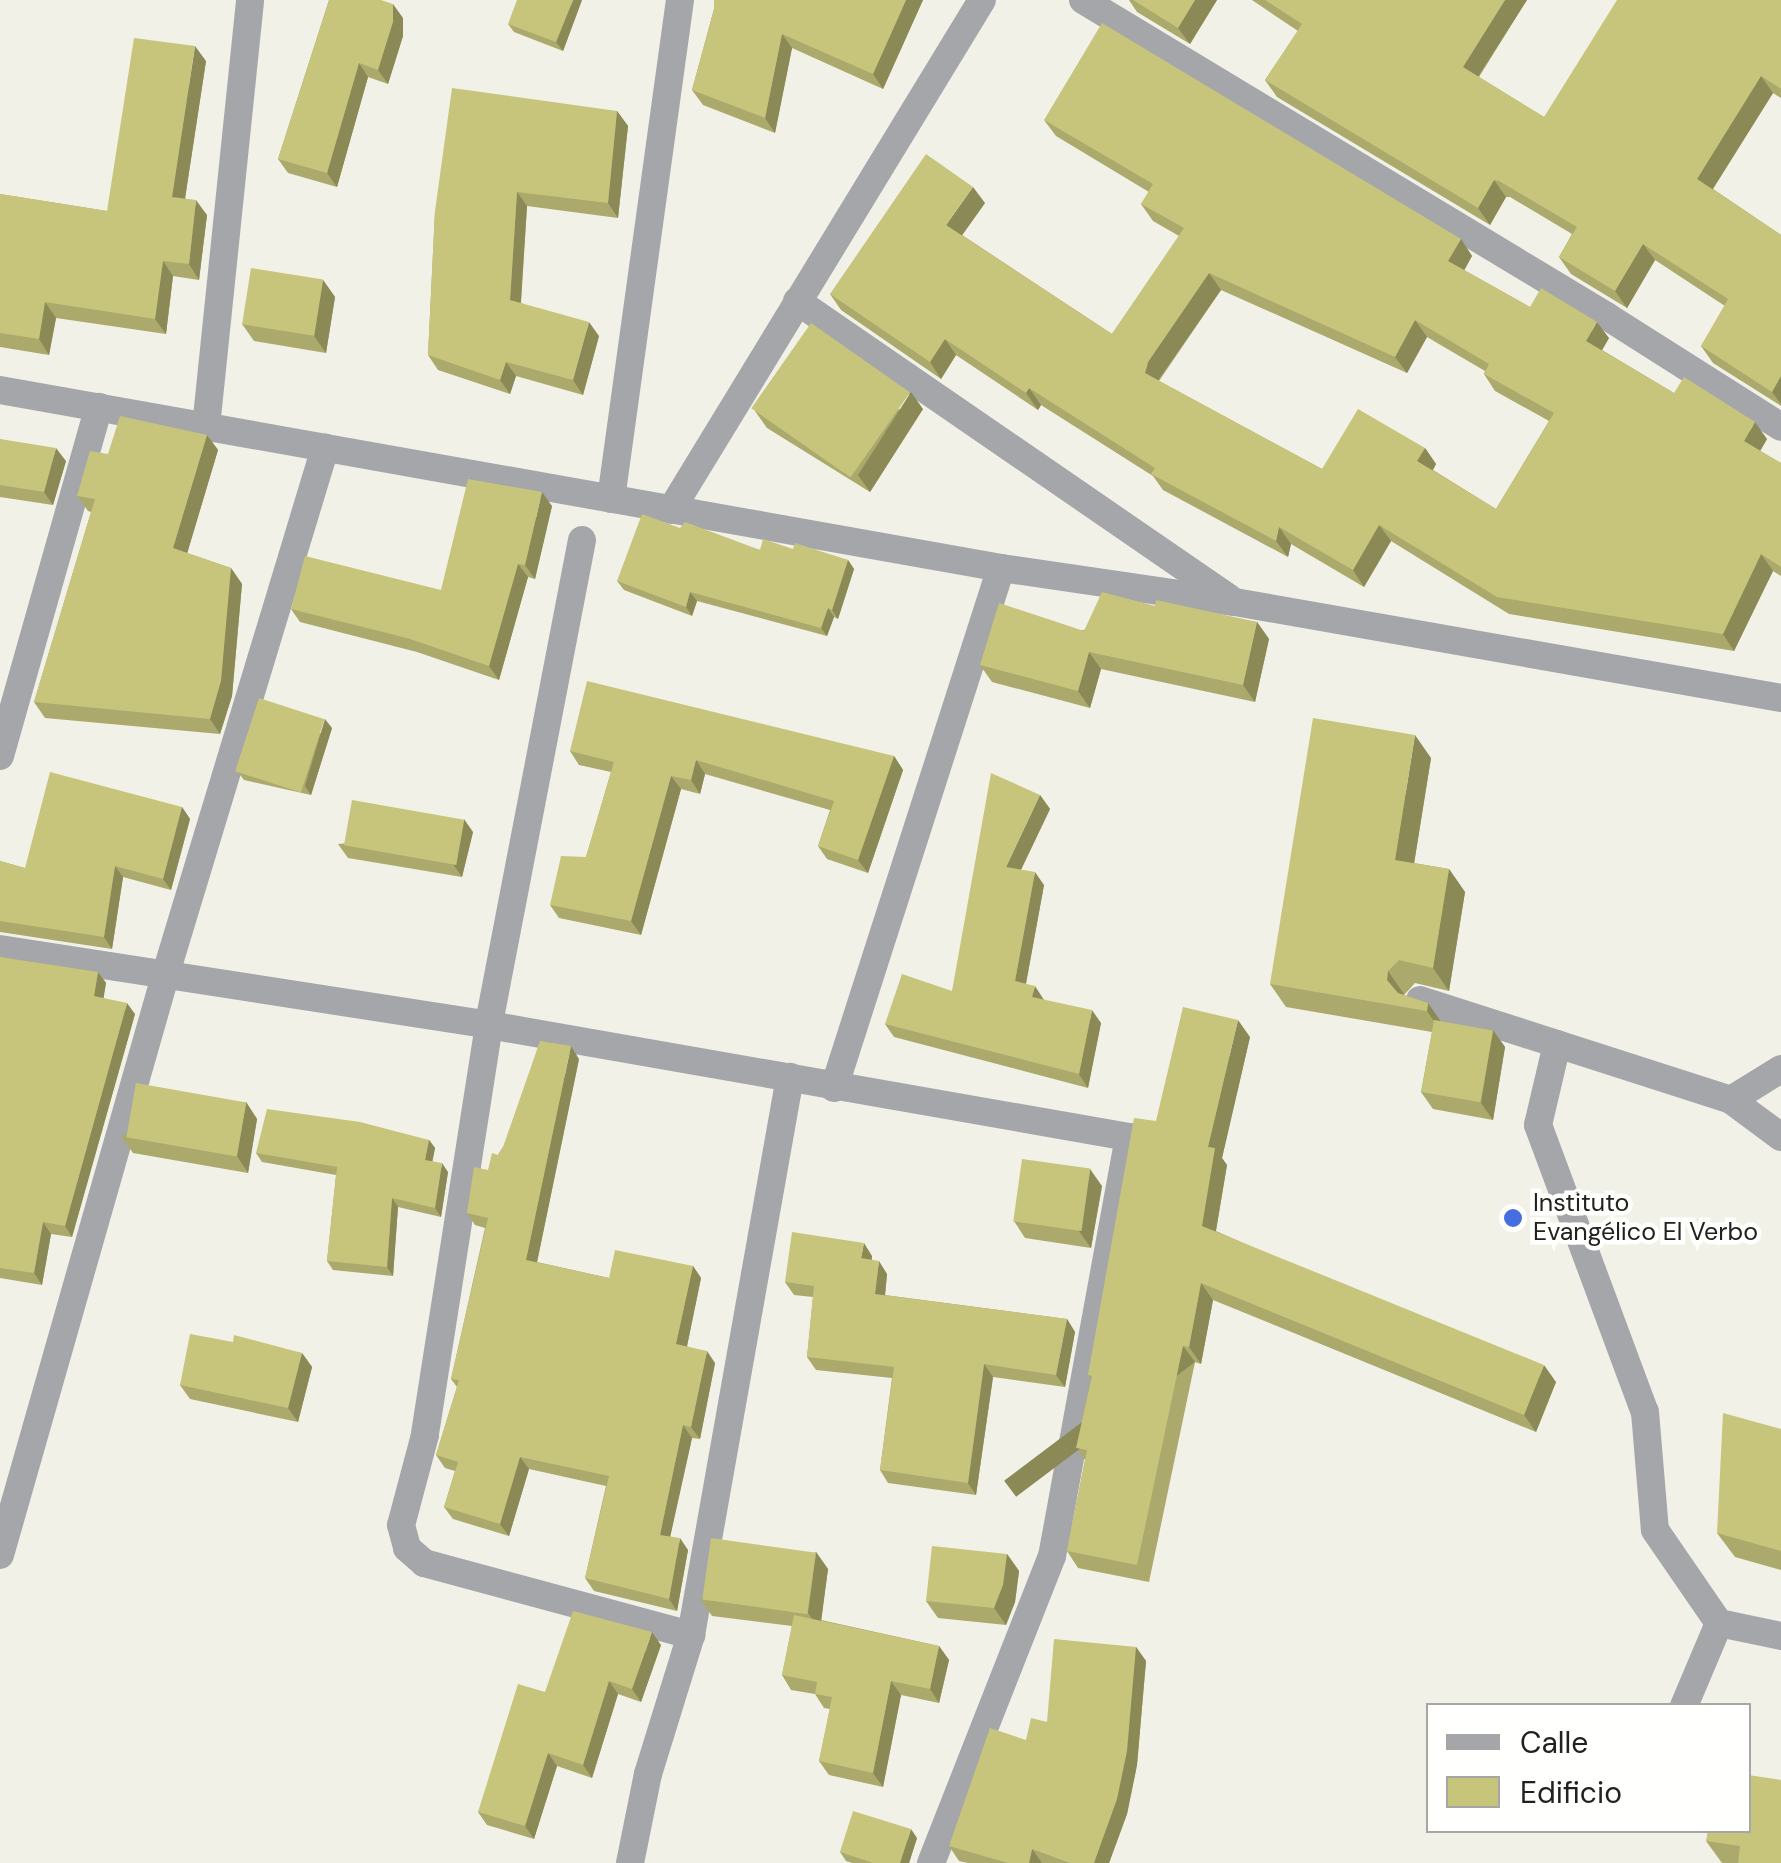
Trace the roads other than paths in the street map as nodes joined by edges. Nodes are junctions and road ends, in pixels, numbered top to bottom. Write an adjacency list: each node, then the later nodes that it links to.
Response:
1 (250, 0): 8 (street)
2 (680, 0): 11 (street)
3 (982, 0): 5 (street)
4 (1083, 0): 9 (street)
5 (798, 301): 12 (street); 15 (street)
6 (0, 390): 7 (street)
7 (99, 407): 8 (street); 17 (street)
8 (206, 427): 10 (street)
9 (1781, 427)
10 (325, 448): 11 (street); 19 (street)
11 (611, 499): 12 (street)
12 (671, 510): 14 (street)
13 (582, 540): 21 (street)
14 (1002, 568): 15 (street); 25 (street)
15 (1235, 602): 16 (street)
16 (1781, 698)
17 (0, 756)
18 (0, 950): 19 (street)
19 (166, 973): 21 (street); 28 (street)
20 (1420, 1000): 22 (street)
21 (490, 1025): 24 (street); 30 (street)
22 (1558, 1044): 26 (street); 29 (street)
23 (1781, 1069): 26 (street)
24 (790, 1078): 25 (street); 30 (street)
25 (834, 1088): 34 (street)
26 (1731, 1100): 27 (street)
27 (1781, 1137)
28 (0, 1556)
29 (1719, 1623): 31 (street); 32 (street)
30 (691, 1635): 33 (street)
31 (1781, 1636)
32 (1685, 1703)
33 (630, 1863)
34 (930, 1863)

